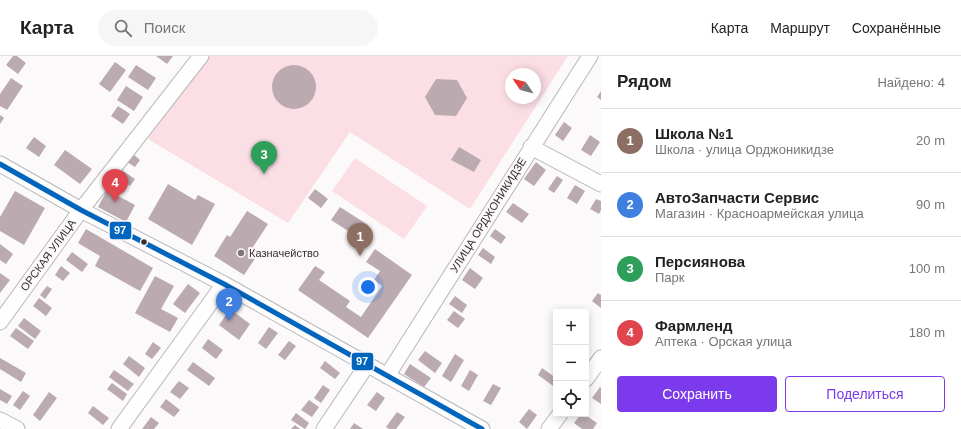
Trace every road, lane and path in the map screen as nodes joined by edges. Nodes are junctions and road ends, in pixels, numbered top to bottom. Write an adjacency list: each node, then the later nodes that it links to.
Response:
1 (200, 56): 6 (street, ОРСКАЯ УЛИЦА)
2 (590, 56): 3 (street, УЛИЦА ОРДЖОНИКИДЗЕ)
3 (531, 147): 5 (street); 12 (street, УЛИЦА ОРДЖОНИКИДЗЕ)
4 (0, 164): 6 (street)
5 (601, 184)
6 (81, 210): 7 (street); 8 (street, ОРСКАЯ УЛИЦА)
7 (224, 284): 10 (street); 16 (street)
8 (0, 322)
9 (601, 358): 11 (street)
10 (367, 365): 12 (street); 17 (street)
11 (589, 375)
12 (387, 376): 18 (street)
13 (558, 417): 19 (street)
14 (0, 420): 15 (street)
15 (17, 429)
16 (119, 429)
17 (324, 429)
18 (482, 429)
19 (549, 429)

